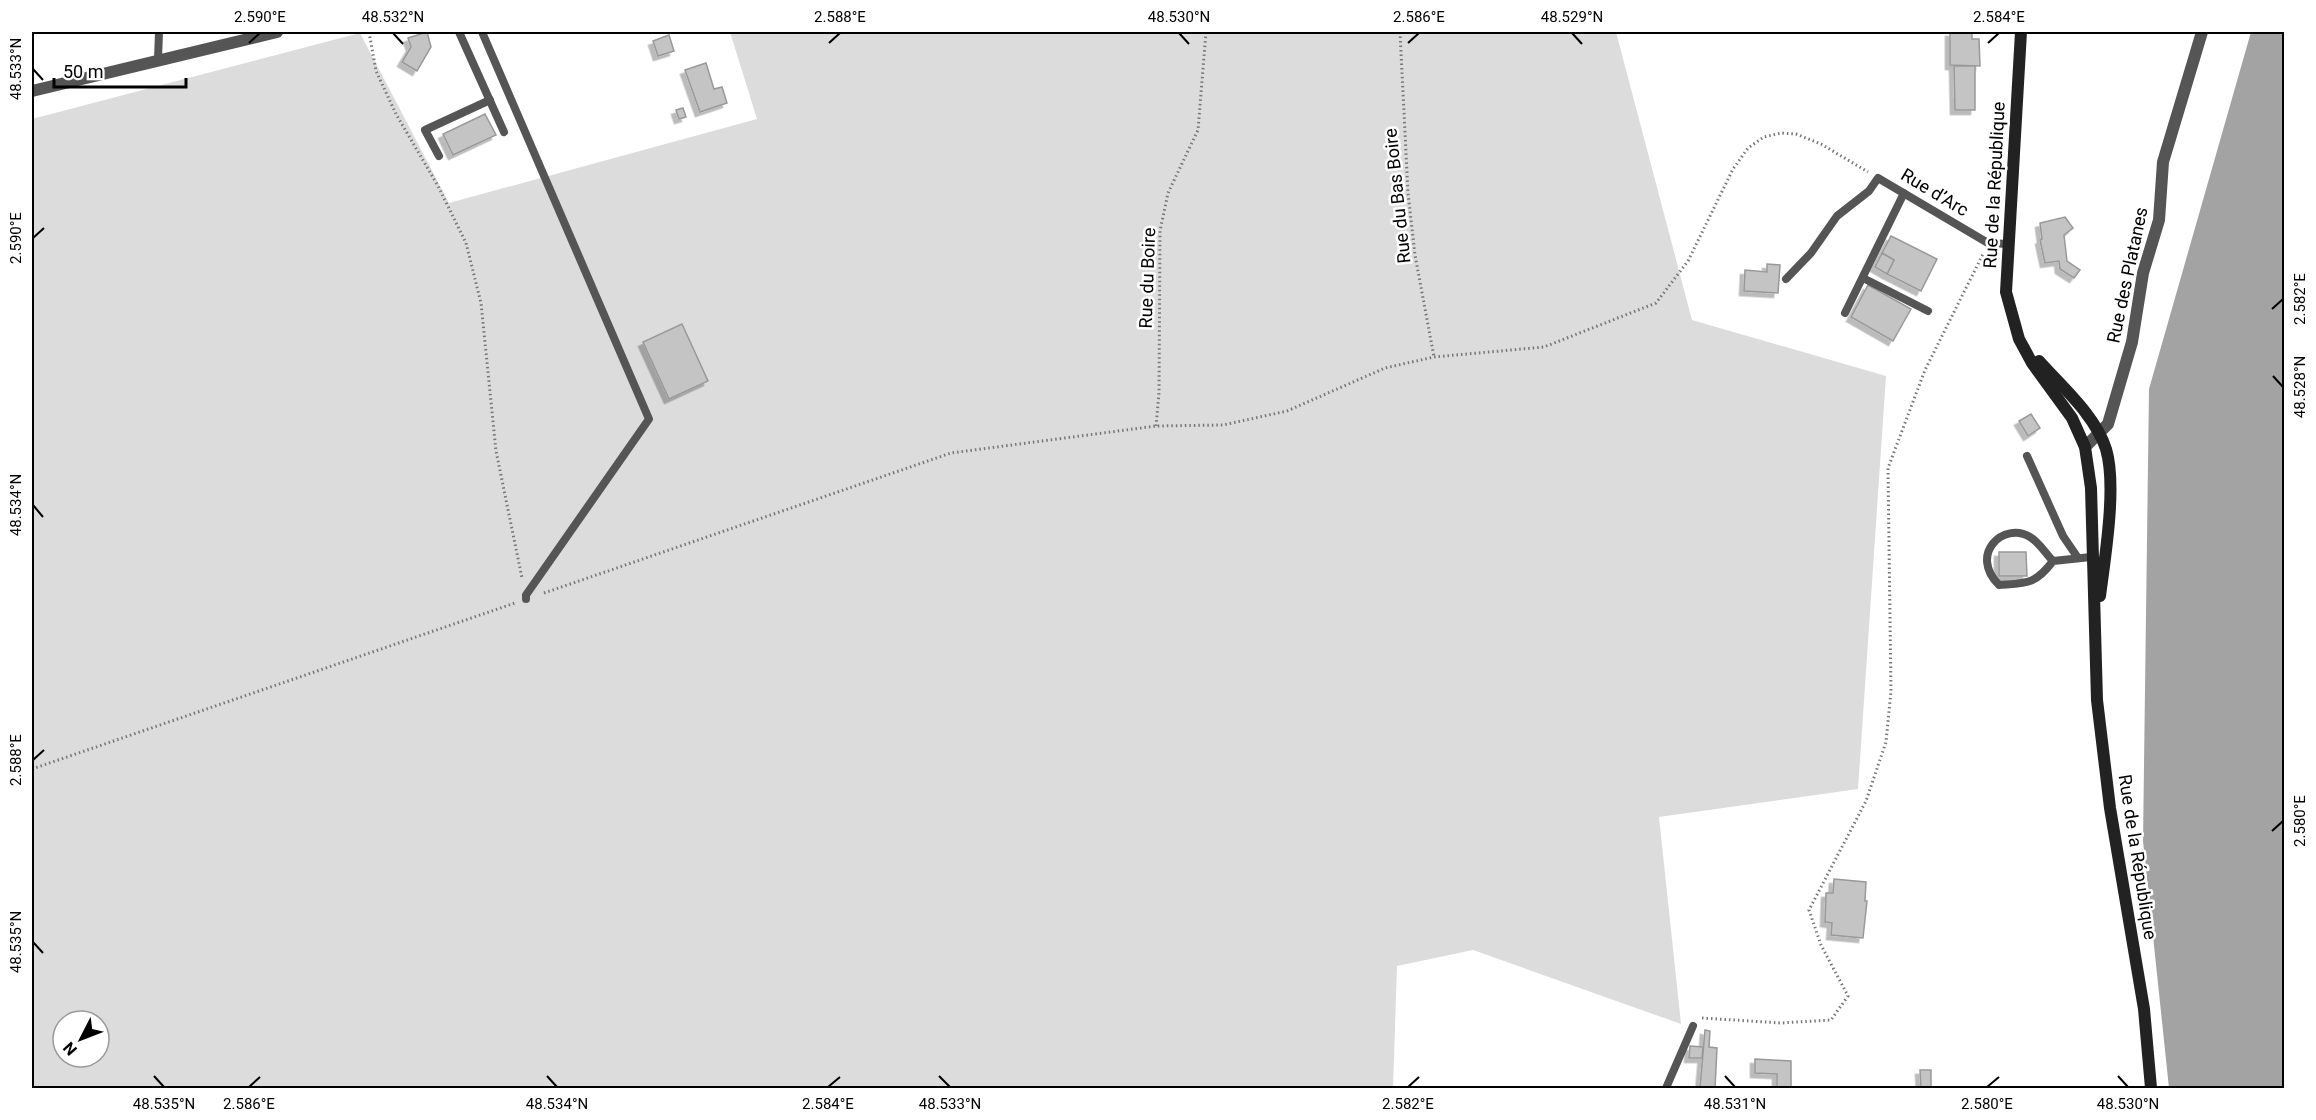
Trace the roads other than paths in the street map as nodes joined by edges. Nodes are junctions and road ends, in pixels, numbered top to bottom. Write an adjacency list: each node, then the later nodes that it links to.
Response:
1 (159, 32): 7 (lane)
2 (277, 32): 7 (street)
3 (459, 32): 9 (lane)
4 (482, 32): 24 (lane)
5 (2021, 32): 13 (main road, Rue de la République)
6 (2202, 32): 19 (street, Rue des Platanes)
7 (158, 59): 8 (street)
8 (32, 92)
9 (490, 100): 10 (lane); 11 (lane)
10 (504, 132)
11 (439, 156)
12 (1904, 193): 13 (lane, Rue d’Arc); 14 (lane); 15 (lane, Rue d’Arc)
13 (2008, 244): 18 (main road, Rue de la République)
14 (1863, 278): 16 (lane); 17 (lane)
15 (1786, 279)
16 (1928, 311)
17 (1845, 313)
18 (2019, 339): 19 (main road, Rue de la République); 20 (main road, Rue de la République)
19 (2098, 434): 20 (street, Rue des Platanes); 25 (main road, Rue de la République)
20 (2085, 447): 22 (main road, Rue de la République)
21 (2027, 456): 22 (lane)
22 (2085, 557): 23 (lane); 25 (main road, Rue de la République)
23 (2053, 561): 23 (lane)
24 (526, 597)
25 (2096, 630): 28 (main road, Rue de la République)
26 (1693, 1026): 27 (lane)
27 (1666, 1089)
28 (2151, 1089)

